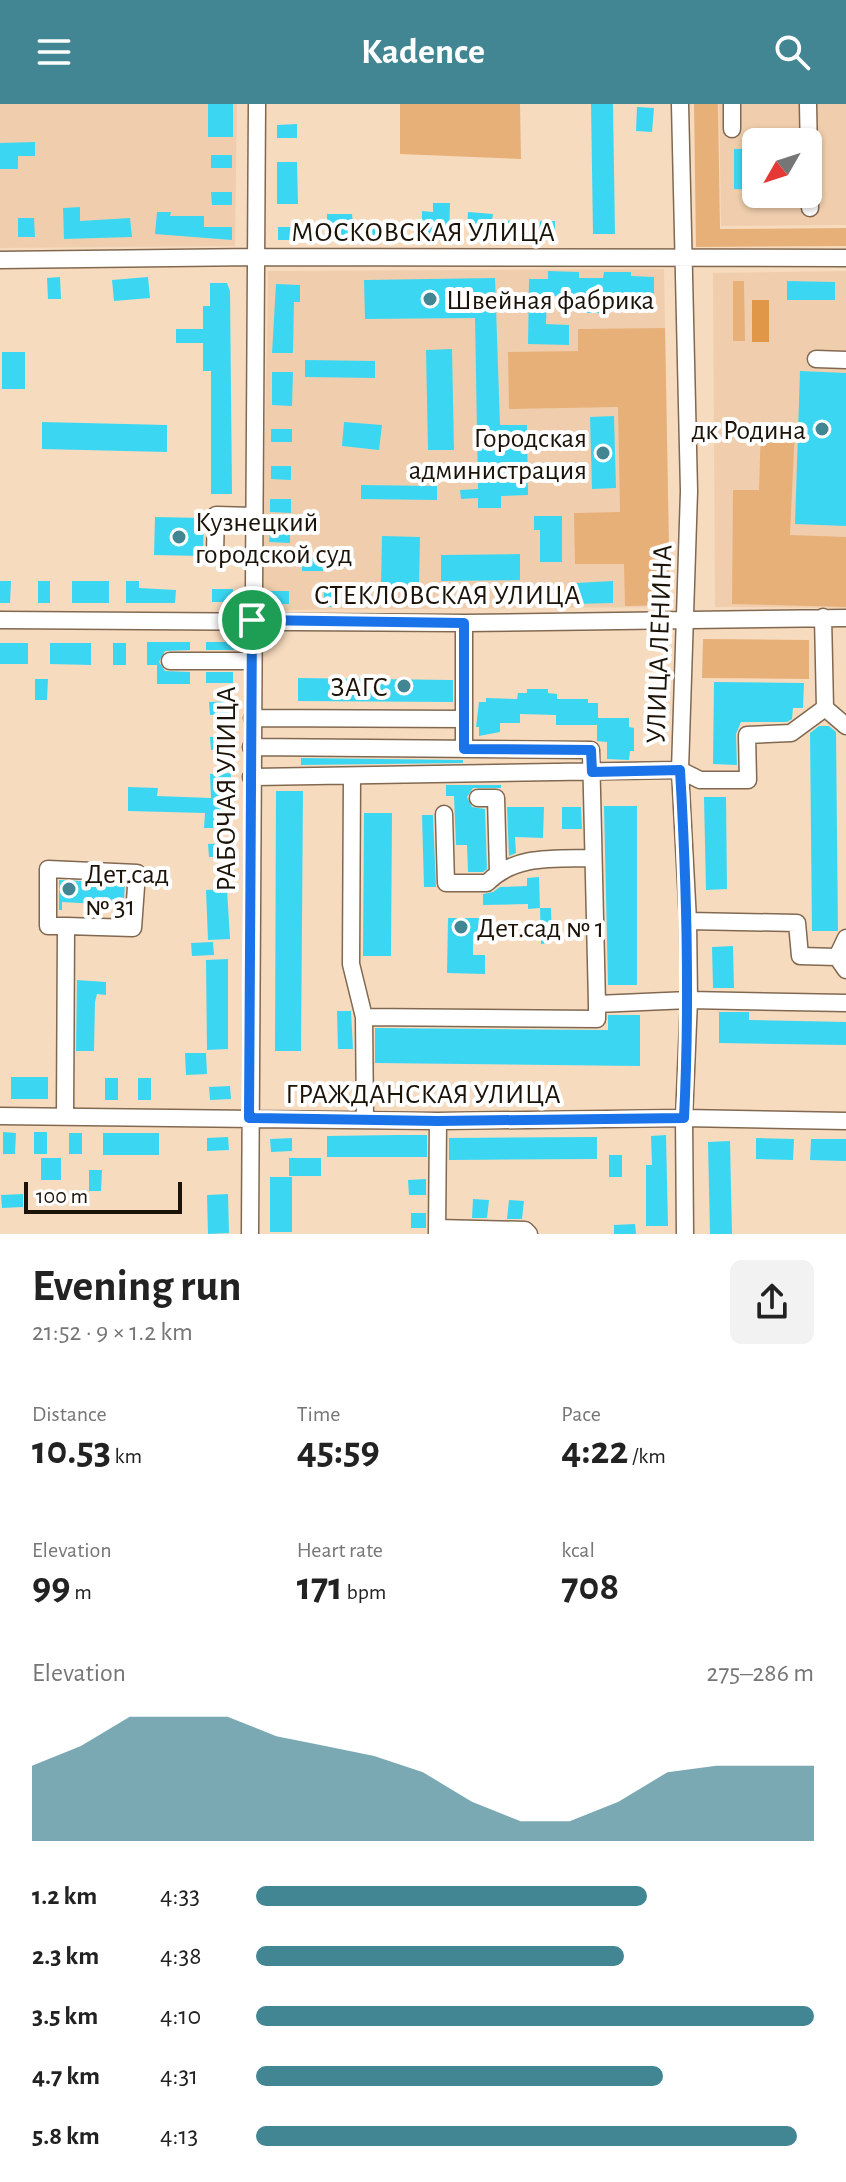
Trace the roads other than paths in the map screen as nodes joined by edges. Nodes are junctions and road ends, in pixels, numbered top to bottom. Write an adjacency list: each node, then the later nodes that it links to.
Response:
1 (257, 104): 7 (street, РАБОЧАЯ УЛИЦА)
2 (680, 104): 8 (street, УЛИЦА ЛЕНИНА)
3 (732, 104): 6 (street)
4 (808, 104): 5 (street)
5 (808, 128)
6 (732, 129)
7 (257, 257): 8 (street, МОСКОВСКАЯ УЛИЦА); 10 (street, МОСКОВСКАЯ УЛИЦА); 13 (street, РАБОЧАЯ УЛИЦА)
8 (682, 258): 9 (street, МОСКОВСКАЯ УЛИЦА); 16 (street, УЛИЦА ЛЕНИНА)
9 (846, 258)
10 (0, 260)
11 (816, 359): 12 (street)
12 (846, 360)
13 (254, 516): 14 (street); 19 (street, РАБОЧАЯ УЛИЦА)
14 (215, 552)
15 (823, 617): 16 (street, СТЕКЛОВСКАЯ УЛИЦА); 17 (street, СТЕКЛОВСКАЯ УЛИЦА); 23 (street)
16 (686, 618): 20 (street, СТЕКЛОВСКАЯ УЛИЦА); 29 (street, УЛИЦА ЛЕНИНА)
17 (846, 618)
18 (0, 620): 19 (street, СТЕКЛОВСКАЯ УЛИЦА)
19 (252, 620): 20 (street, СТЕКЛОВСКАЯ УЛИЦА); 22 (street, РАБОЧАЯ УЛИЦА)
20 (464, 623): 25 (street)
21 (170, 661): 22 (street)
22 (252, 661): 24 (street, РАБОЧАЯ УЛИЦА)
23 (825, 708): 26 (street); 29 (street)
24 (252, 718): 25 (street); 27 (street, РАБОЧАЯ УЛИЦА)
25 (464, 719): 28 (street)
26 (846, 726)
27 (251, 747): 28 (street); 32 (street, РАБОЧАЯ УЛИЦА)
28 (464, 749): 30 (street)
29 (680, 770): 30 (street); 37 (street, УЛИЦА ЛЕНИНА)
30 (592, 772): 31 (street); 35 (street)
31 (352, 776): 32 (street); 44 (street)
32 (251, 777): 47 (street, РАБОЧАЯ УЛИЦА)
33 (478, 798): 36 (street)
34 (444, 814): 36 (street)
35 (593, 858): 36 (street); 43 (street)
36 (498, 871)
37 (688, 921): 40 (street); 41 (street, УЛИЦА ЛЕНИНА)
38 (66, 926): 38 (street); 46 (street)
39 (846, 938): 40 (street)
40 (841, 964)
41 (689, 1000): 42 (street); 43 (street); 48 (street, УЛИЦА ЛЕНИНА)
42 (846, 1003)
43 (597, 1004): 44 (street)
44 (364, 1017): 49 (street)
45 (0, 1116): 46 (street, ГРАЖДАНСКАЯ УЛИЦА)
46 (65, 1117): 47 (street, ГРАЖДАНСКАЯ УЛИЦА)
47 (249, 1118): 49 (street, ГРАЖДАНСКАЯ УЛИЦА); 53 (street, РАБОЧАЯ УЛИЦА)
48 (684, 1118): 50 (street, ГРАЖДАНСКАЯ УЛИЦА); 51 (street, ГРАЖДАНСКАЯ УЛИЦА); 55 (street, УЛИЦА ЛЕНИНА)
49 (365, 1120): 50 (street, ГРАЖДАНСКАЯ УЛИЦА)
50 (438, 1121): 52 (street)
51 (846, 1121)
52 (437, 1231): 54 (street)
53 (250, 1234)
54 (529, 1234)
55 (685, 1234)

